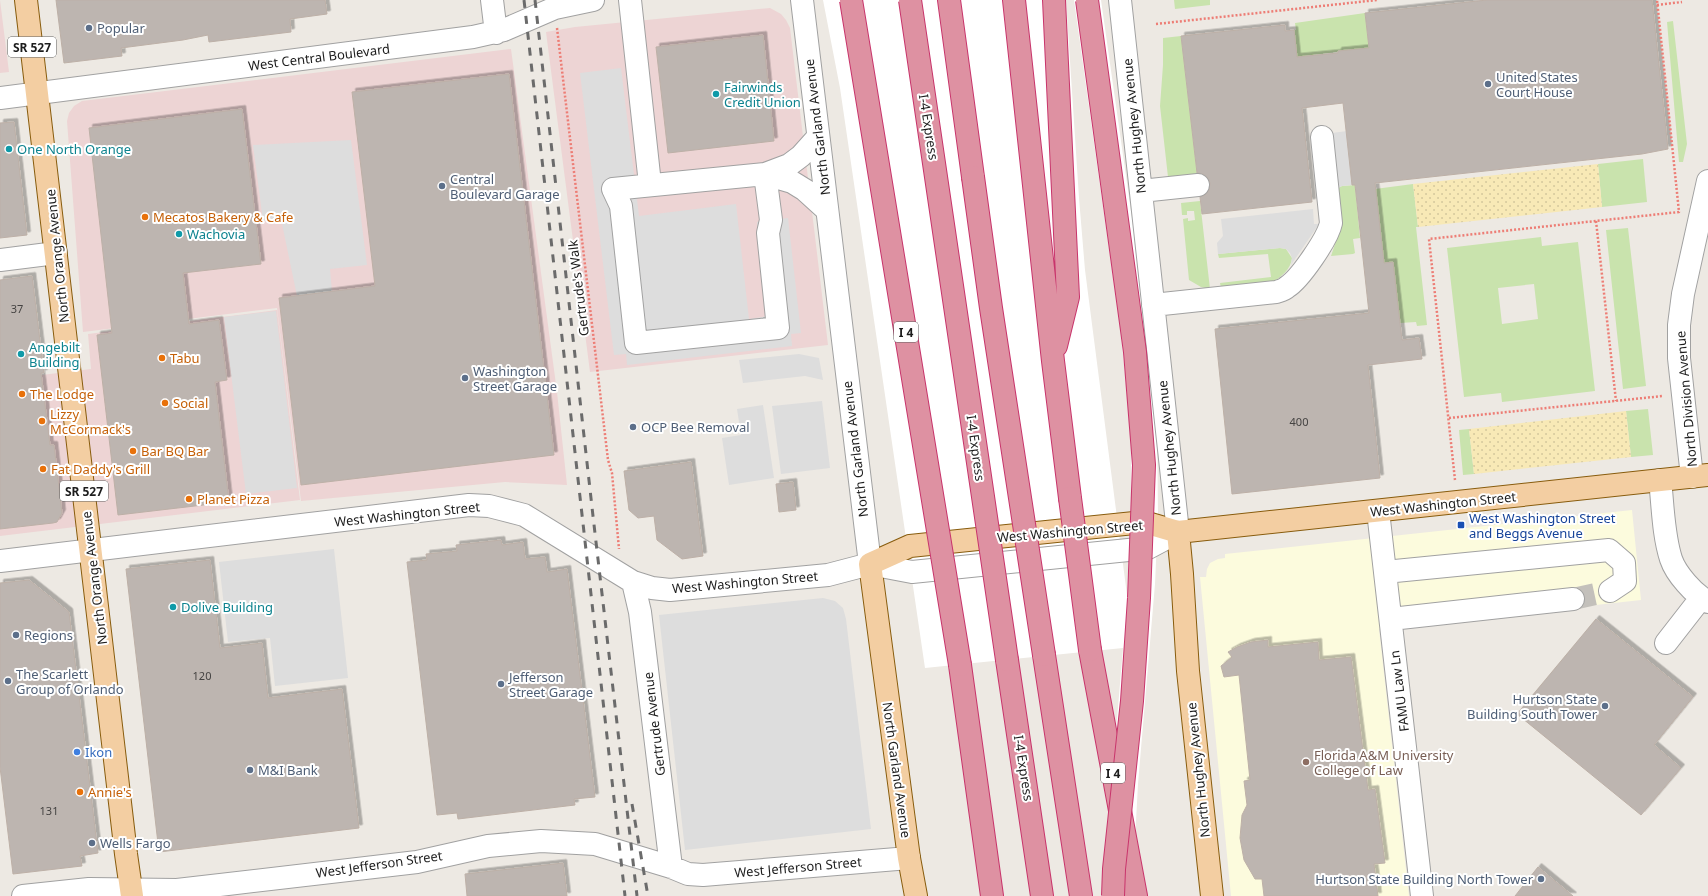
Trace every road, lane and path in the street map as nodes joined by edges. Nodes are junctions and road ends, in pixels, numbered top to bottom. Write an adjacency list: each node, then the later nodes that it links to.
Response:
1 (26, 0): 20 (main road, SR 527)
2 (492, 0): 19 (street)
3 (593, 0): 19 (street, West Central Boulevard)
4 (630, 0): 26 (street)
5 (802, 0): 22 (street, North Garland Avenue)
6 (852, 0): 60 (highway, I 4, bridge)
7 (910, 0): 61 (highway, I-4 Express, bridge)
8 (949, 0): 62 (highway, bridge)
9 (1014, 0): 35 (highway, I 4)
10 (1054, 0): 35 (highway)
11 (1087, 0): 63 (highway, bridge)
12 (1120, 0): 28 (street, North Hughey Avenue)
13 (1377, 0): 17 (path)
14 (1657, 0): 16 (path)
15 (1682, 2): 16 (path)
16 (1657, 5): 31 (path)
17 (1156, 24)
18 (557, 32): 44 (path, Gertrude's Walk)
19 (496, 33): 20 (street, West Central Boulevard)
20 (39, 93): 21 (street, West Central Boulevard); 32 (main road, North Orange Avenue / SR 527)
21 (0, 98)
22 (818, 137): 24 (street); 29 (street, North Garland Avenue)
23 (1322, 137): 34 (street)
24 (765, 174): 26 (street); 26 (street); 29 (street)
25 (1708, 181): 30 (street, North Division Avenue)
26 (650, 184)
27 (1198, 186): 28 (street)
28 (1141, 191): 34 (street, North Hughey Avenue)
29 (827, 210): 47 (street, North Garland Avenue)
30 (1705, 211): 39 (street, North Division Avenue)
31 (1596, 221): 37 (path); 38 (path)
32 (56, 253): 33 (street); 45 (main road, North Orange Avenue / SR 527)
33 (0, 260)
34 (1153, 305): 43 (street, North Hughey Avenue)
35 (1053, 360): 64 (highway, I 4, bridge)
36 (1668, 395): 37 (path)
37 (1616, 400): 38 (path)
38 (1449, 418): 40 (path)
39 (1700, 476): 41 (main road, West Washington Street)
40 (1455, 480)
41 (1660, 480): 42 (main road, West Washington Street); 52 (street)
42 (1378, 510): 43 (main road, West Washington Street); 48 (street, FAMU Law Ln)
43 (1178, 532): 47 (main road, West Washington Street); 65 (main road, North Hughey Avenue)
44 (619, 541)
45 (91, 550): 46 (street, West Washington Street); 49 (street, West Washington Street); 57 (main road, North Orange Avenue / SR 527)
46 (0, 561)
47 (870, 564): 49 (street, West Washington Street); 55 (main road, North Garland Avenue)
48 (1385, 572): 50 (street); 53 (street, FAMU Law Ln)
49 (633, 582): 56 (street, Gertrude Avenue)
50 (1610, 591)
51 (1573, 599): 53 (street)
52 (1705, 600): 54 (street)
53 (1391, 619): 66 (street, FAMU Law Ln)
54 (1666, 643)
55 (909, 858): 56 (street, West Jefferson Street); 59 (main road, North Garland Avenue)
56 (680, 871): 57 (street, West Jefferson Street)
57 (132, 892): 58 (street, West Jefferson Street)
58 (24, 896)
59 (916, 896)
60 (992, 896)
61 (1042, 896)
62 (1081, 896)
63 (1114, 896)
64 (1136, 896)
65 (1212, 896)
66 (1422, 896)

